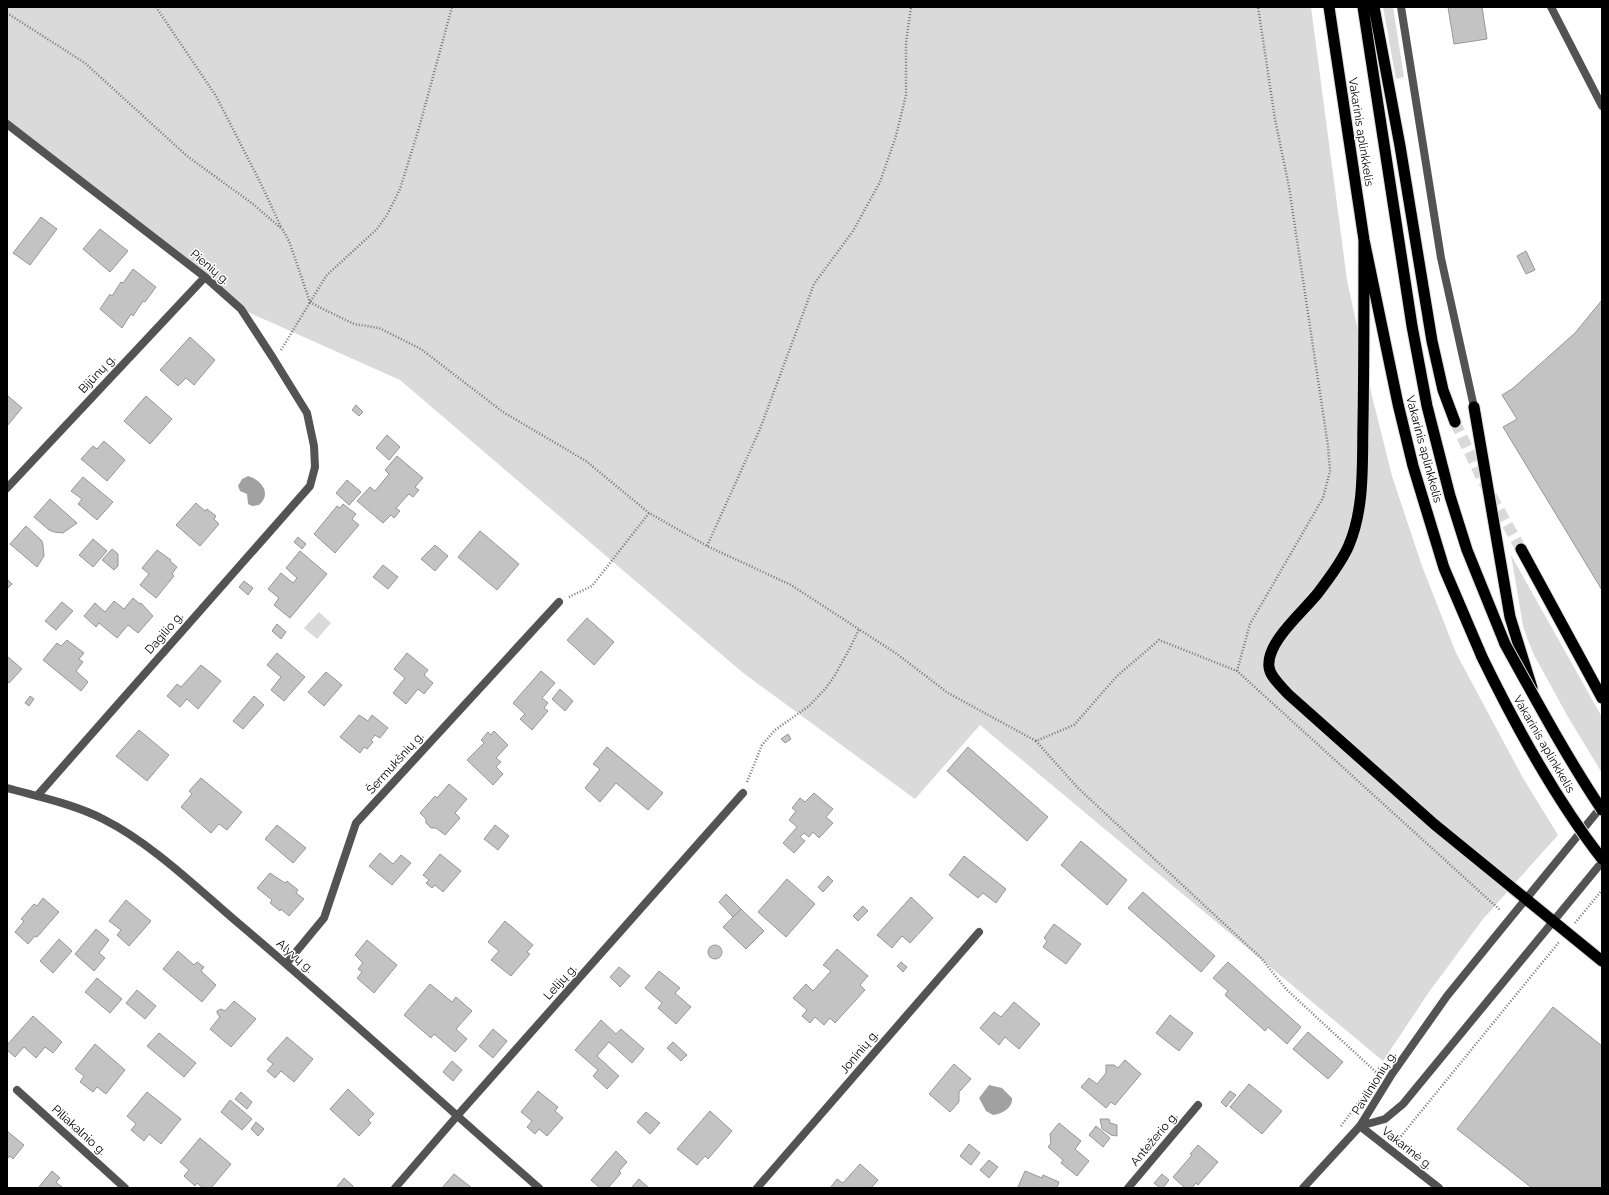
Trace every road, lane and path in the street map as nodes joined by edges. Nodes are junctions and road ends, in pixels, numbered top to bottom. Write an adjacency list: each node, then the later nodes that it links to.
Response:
1 (156, 7): 13 (path)
2 (452, 7): 16 (path)
3 (911, 7): 23 (path)
4 (1258, 7): 27 (path)
5 (1329, 7): 14 (highway, Vakarinis aplinkkelis)
6 (1363, 7): 29 (highway, Vakarinis aplinkkelis, bridge)
7 (1374, 7): 19 (highway)
8 (1400, 7): 18 (street)
9 (1551, 7): 11 (street)
10 (7, 13): 13 (path)
11 (1602, 106)
12 (7, 124): 15 (street, Pienių g.)
13 (282, 230): 16 (path)
14 (1364, 240): 36 (highway, Vakarinis aplinkkelis, bridge); 39 (highway)
15 (204, 277): 17 (street, Pienių g.); 21 (street, Bijūnų g.)
16 (310, 302): 17 (path); 22 (path)
17 (273, 358): 20 (street, Pienių g.)
18 (1474, 407): 29 (highway, bridge)
19 (1455, 422)
20 (310, 486): 33 (street, Dagilio g.)
21 (7, 488)
22 (649, 513): 23 (path); 25 (path)
23 (706, 546): 26 (path)
24 (1521, 549): 28 (highway)
25 (559, 602): 45 (street, Šermukšnių g.)
26 (858, 629): 30 (path); 32 (path)
27 (1237, 671): 30 (path); 40 (path)
28 (1602, 698)
29 (1536, 700): 35 (highway, Vakarinis aplinkkelis, bridge)
30 (1036, 741): 46 (path)
31 (7, 788): 33 (street, Alyvų g.)
32 (743, 793): 49 (street, Lelijų g.)
33 (37, 796): 45 (street, Alyvų g.)
34 (1602, 806): 39 (street, Pavilnionių g.)
35 (1602, 810)
36 (1602, 859)
37 (1602, 862): 41 (street, Pavilnionių g.)
38 (1602, 890): 43 (path)
39 (1526, 899): 41 (highway); 50 (street, Pavilnionių g.)
40 (1500, 910)
41 (1554, 921): 43 (highway); 50 (street, Pavilnionių g.)
42 (979, 932): 55 (street, Joninių g.)
43 (1568, 932): 44 (highway); 51 (path)
44 (1602, 961)
45 (286, 964): 49 (street, Alyvų g.)
46 (1379, 1074)
47 (17, 1090): 52 (street, Piliakalnio g.)
48 (1198, 1105): 56 (street, Antežerio g.)
49 (456, 1116): 53 (street, Lelijų g.); 54 (street, Alyvų g.)
50 (1360, 1126): 51 (street, Vakarinė g.); 57 (street)
51 (1390, 1150): 58 (street, Vakarinė g.)
52 (125, 1188)
53 (395, 1188)
54 (539, 1188)
55 (757, 1188)
56 (1128, 1188)
57 (1303, 1188)
58 (1439, 1188)

